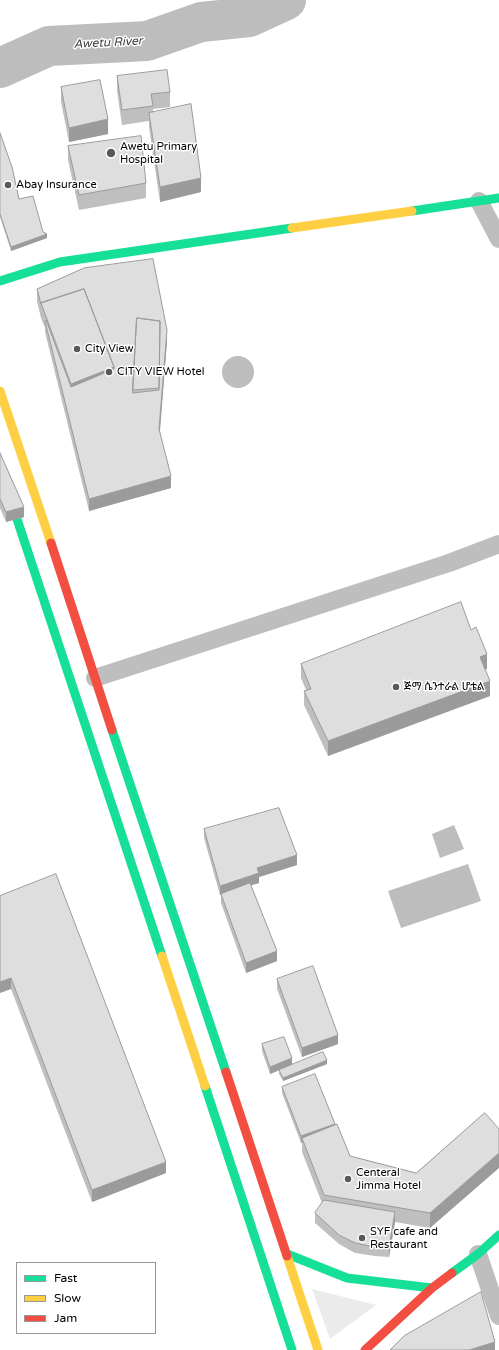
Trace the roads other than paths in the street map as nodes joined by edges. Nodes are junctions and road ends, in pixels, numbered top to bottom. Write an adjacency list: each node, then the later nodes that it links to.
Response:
1 (499, 198): 2 (main road)
2 (479, 201): 3 (street); 4 (main road)
3 (499, 239)
4 (0, 281)
5 (0, 391): 6 (main road)
6 (4, 414): 9 (main road)
7 (0, 468): 15 (main road)
8 (499, 544): 9 (street)
9 (95, 678): 11 (main road)
10 (499, 1235): 12 (main road)
11 (287, 1254): 13 (main road); 16 (main road)
12 (478, 1254): 13 (main road); 14 (street)
13 (432, 1288): 17 (main road)
14 (499, 1316)
15 (292, 1350)
16 (318, 1350)
17 (365, 1350)

